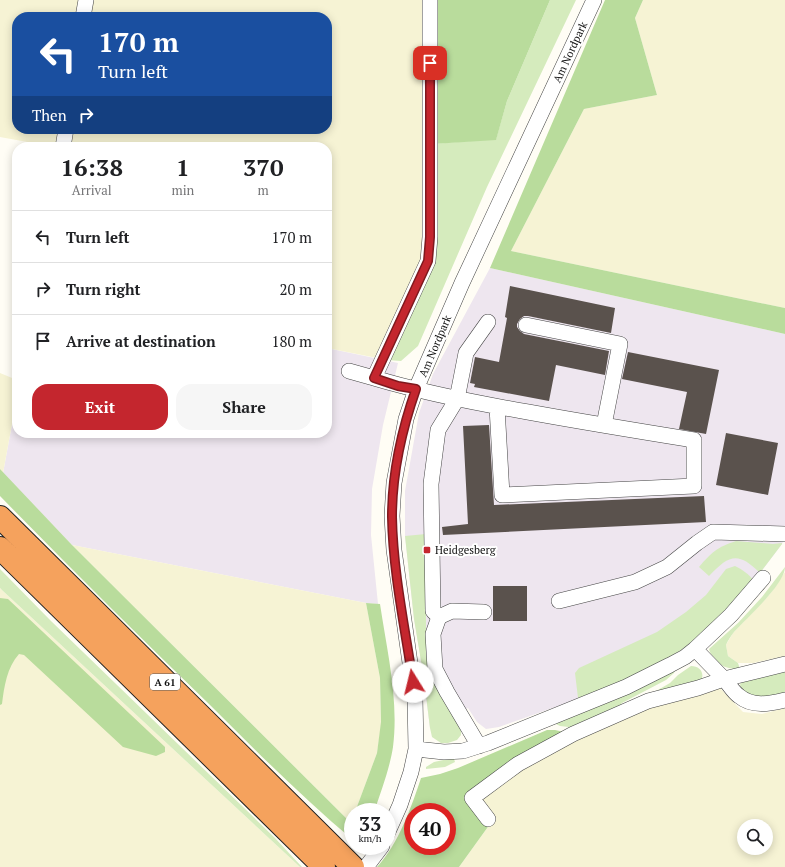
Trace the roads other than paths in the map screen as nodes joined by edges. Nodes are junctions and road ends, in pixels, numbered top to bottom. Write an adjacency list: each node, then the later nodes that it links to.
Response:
1 (86, 0): 4 (street)
2 (430, 0): 8 (street)
3 (594, 0): 9 (street, Am Nordpark)
4 (84, 12)
5 (488, 322): 10 (street)
6 (526, 325): 12 (street)
7 (349, 372): 8 (street)
8 (374, 378): 9 (street)
9 (416, 389): 10 (street); 25 (street, Am Nordpark)
10 (457, 399): 11 (street); 19 (street)
11 (497, 406): 12 (street); 12 (street)
12 (604, 425)
13 (0, 517): 29 (highway, A 61)
14 (785, 534): 17 (street)
15 (0, 548): 29 (highway, A 61)
16 (764, 578): 20 (street)
17 (559, 601)
18 (484, 612): 19 (street)
19 (439, 617): 24 (street)
20 (695, 650): 22 (street); 24 (street)
21 (785, 664): 22 (street)
22 (724, 679): 23 (street); 27 (street)
23 (785, 700)
24 (479, 746): 25 (street)
25 (416, 749): 26 (street, Am Nordpark)
26 (396, 814)
27 (488, 819)
28 (375, 855): 31 (street)
29 (325, 859): 30 (highway, A 61)
30 (353, 867)
31 (366, 867)

